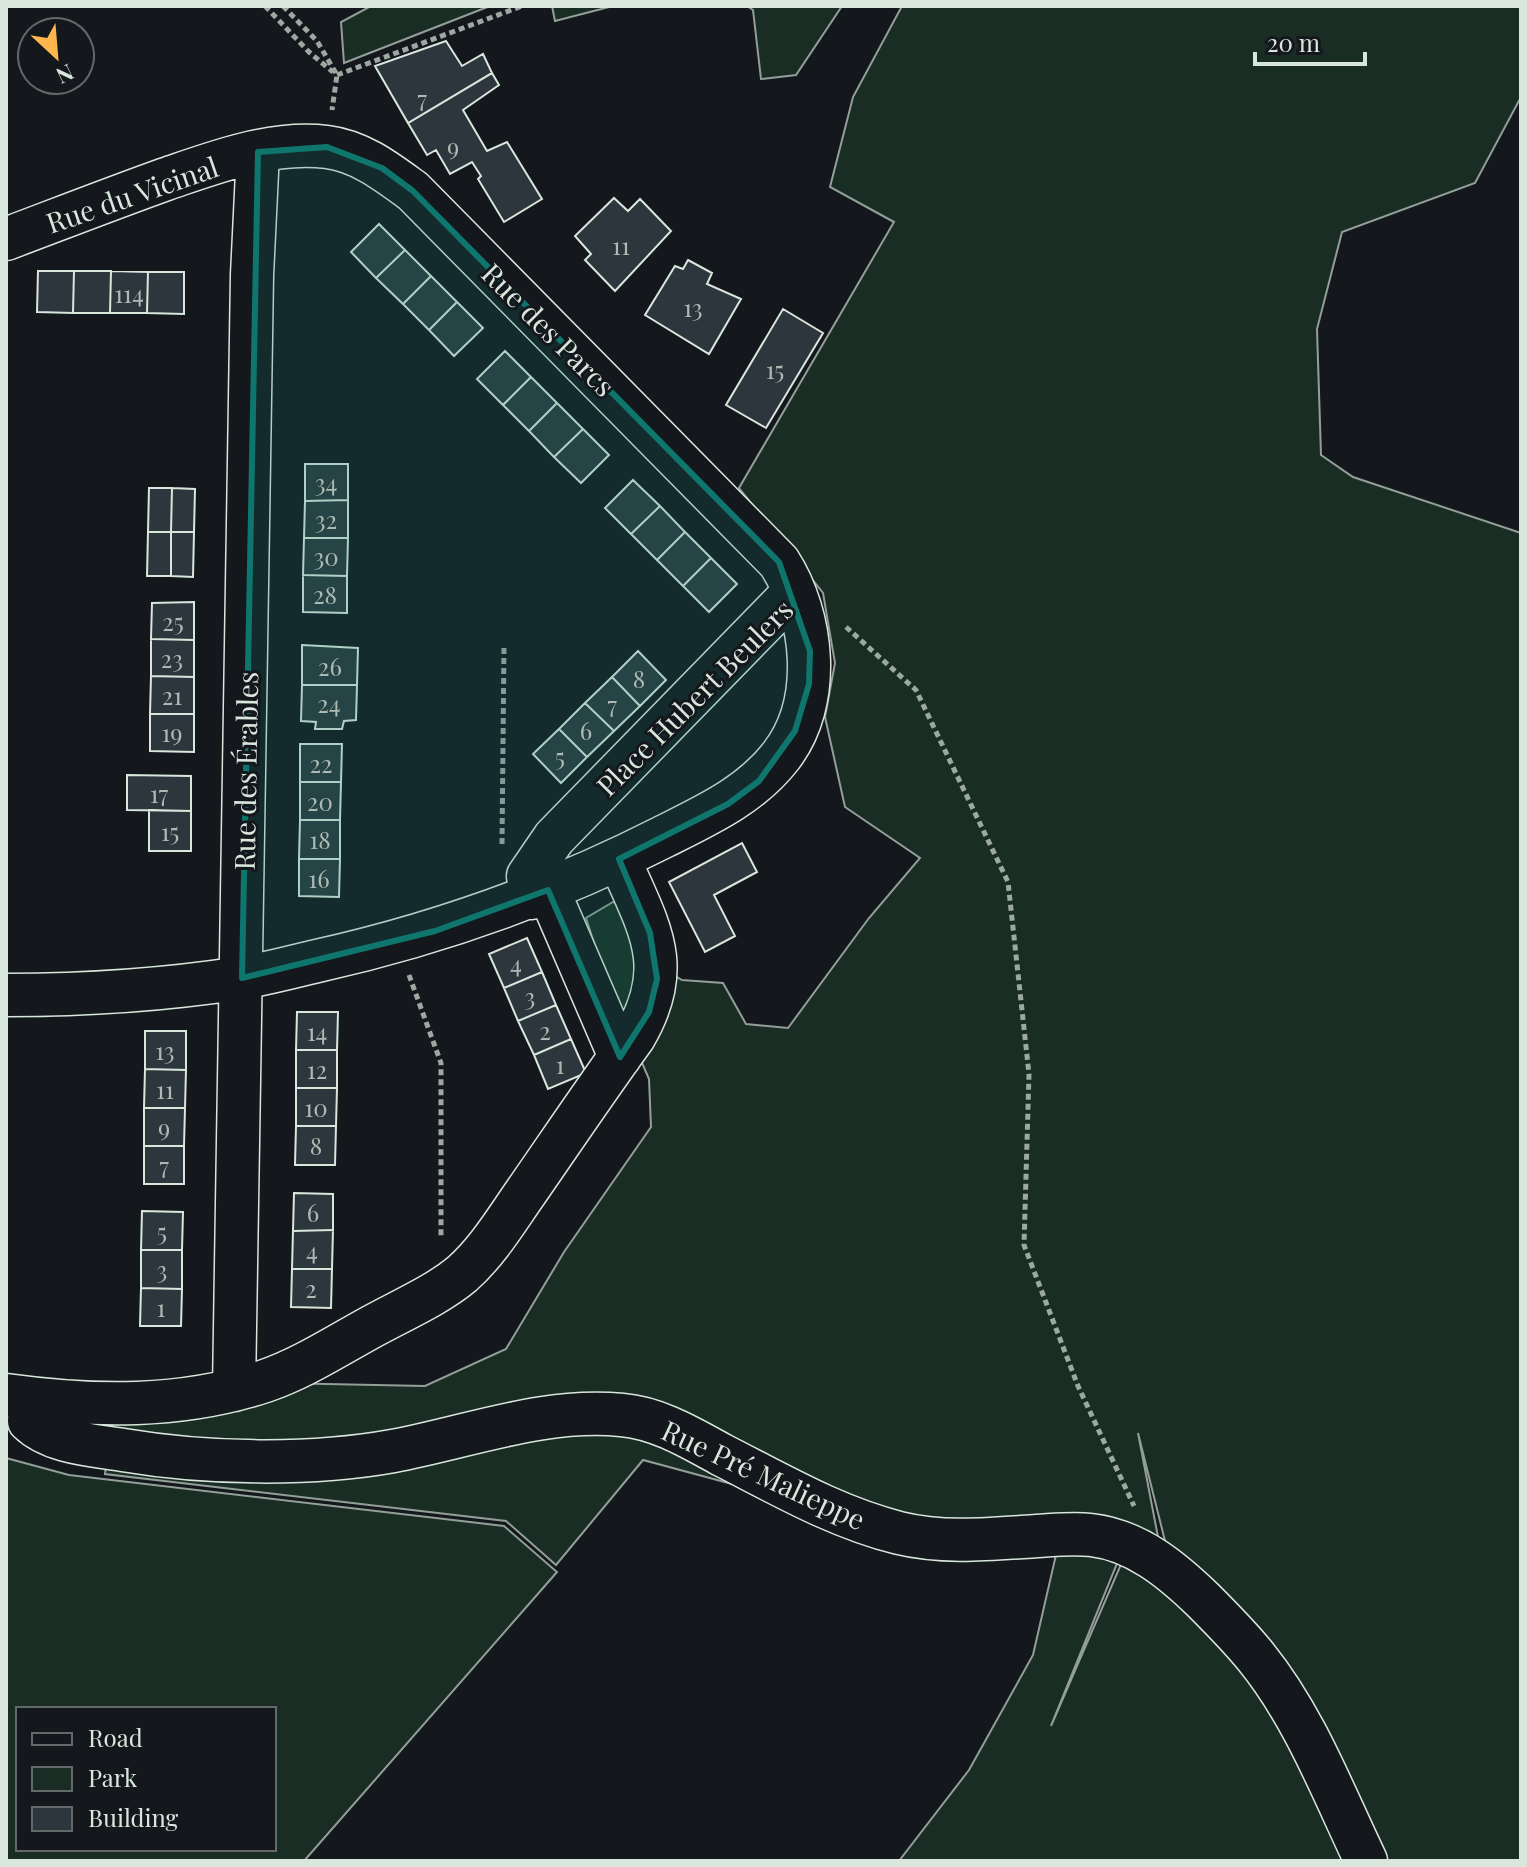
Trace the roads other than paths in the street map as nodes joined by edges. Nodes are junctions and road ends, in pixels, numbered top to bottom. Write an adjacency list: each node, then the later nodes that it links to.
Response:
1 (258, 152): 2 (street, Rue du Vicinal); 3 (street, Rue des Parcs); 6 (street, Rue des Érables)
2 (6, 239)
3 (794, 592): 4 (street, Place Hubert Beulers); 5 (street, Place Hubert Beulers)
4 (619, 859): 5 (street, Place Hubert Beulers); 8 (street)
5 (536, 888): 6 (street, Place Hubert Beulers); 8 (street)
6 (242, 978): 7 (street, Place Hubert Beulers); 9 (street, Rue des Érables)
7 (6, 995)
8 (620, 1057): 9 (street, Rue Pré Malieppe)
9 (234, 1390): 10 (street, Rue Pré Malieppe)
10 (18, 1397): 11 (street, Rue Pré Malieppe)
11 (1366, 1861)

